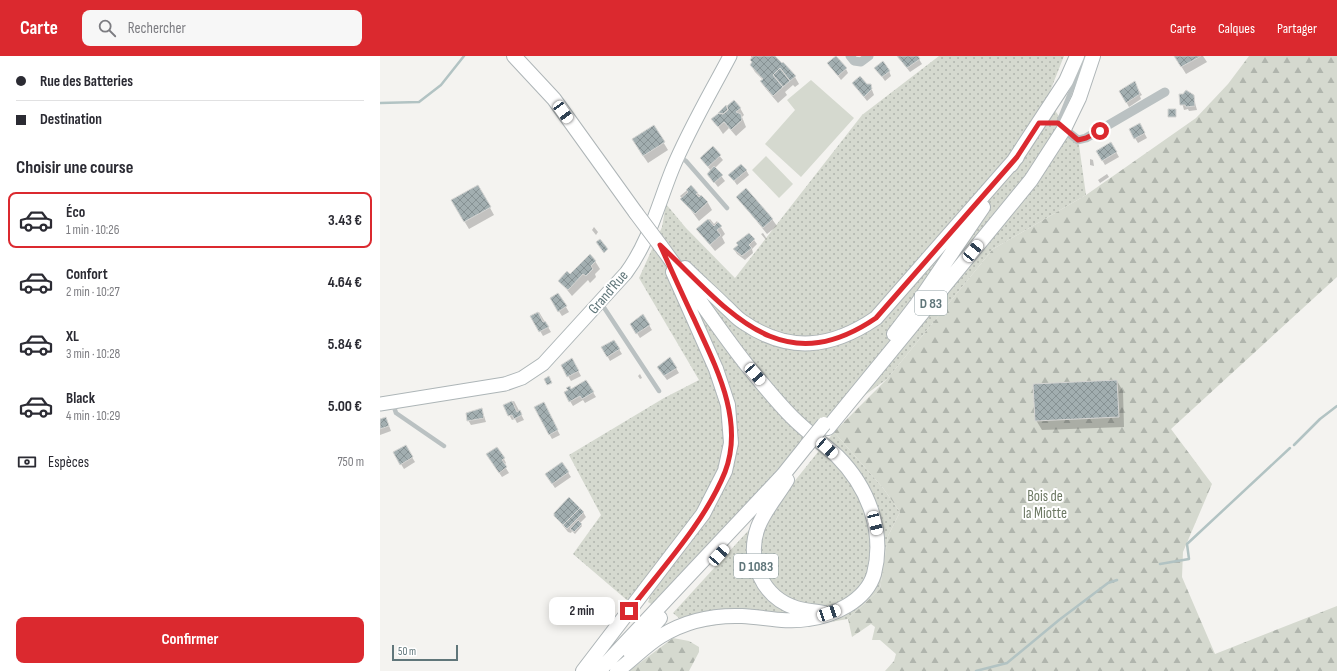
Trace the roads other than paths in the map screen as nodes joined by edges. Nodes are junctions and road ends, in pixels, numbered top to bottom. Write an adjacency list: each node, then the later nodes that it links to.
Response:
1 (514, 56): 14 (main road, bridge)
2 (730, 56): 11 (street, Grand'Rue)
3 (850, 56): 4 (street)
4 (869, 56)
5 (1077, 56): 9 (main road, D 83)
6 (1085, 56): 10 (lane)
7 (1093, 56): 10 (main road, D 83)
8 (1165, 92): 10 (street)
9 (1039, 123): 10 (lane); 12 (main road, D 83)
10 (1061, 126): 18 (main road, D 83)
11 (678, 157): 13 (lane); 15 (street, Grand'Rue)
12 (1017, 157): 14 (main road); 18 (main road, D 83)
13 (727, 208)
14 (660, 245): 22 (main road); 23 (main road)
15 (600, 301): 16 (lane); 17 (street, Grand'Rue)
16 (659, 391)
17 (386, 403): 19 (lane)
18 (826, 426): 20 (main road, D 83, bridge)
19 (444, 446)
20 (810, 446): 21 (main road, D 83); 24 (main road, D 83)
21 (787, 480): 22 (main road, D 1083); 25 (main road, D 83)
22 (829, 613): 26 (main road)
23 (583, 671)
24 (599, 671)
25 (612, 671)
26 (617, 671)

